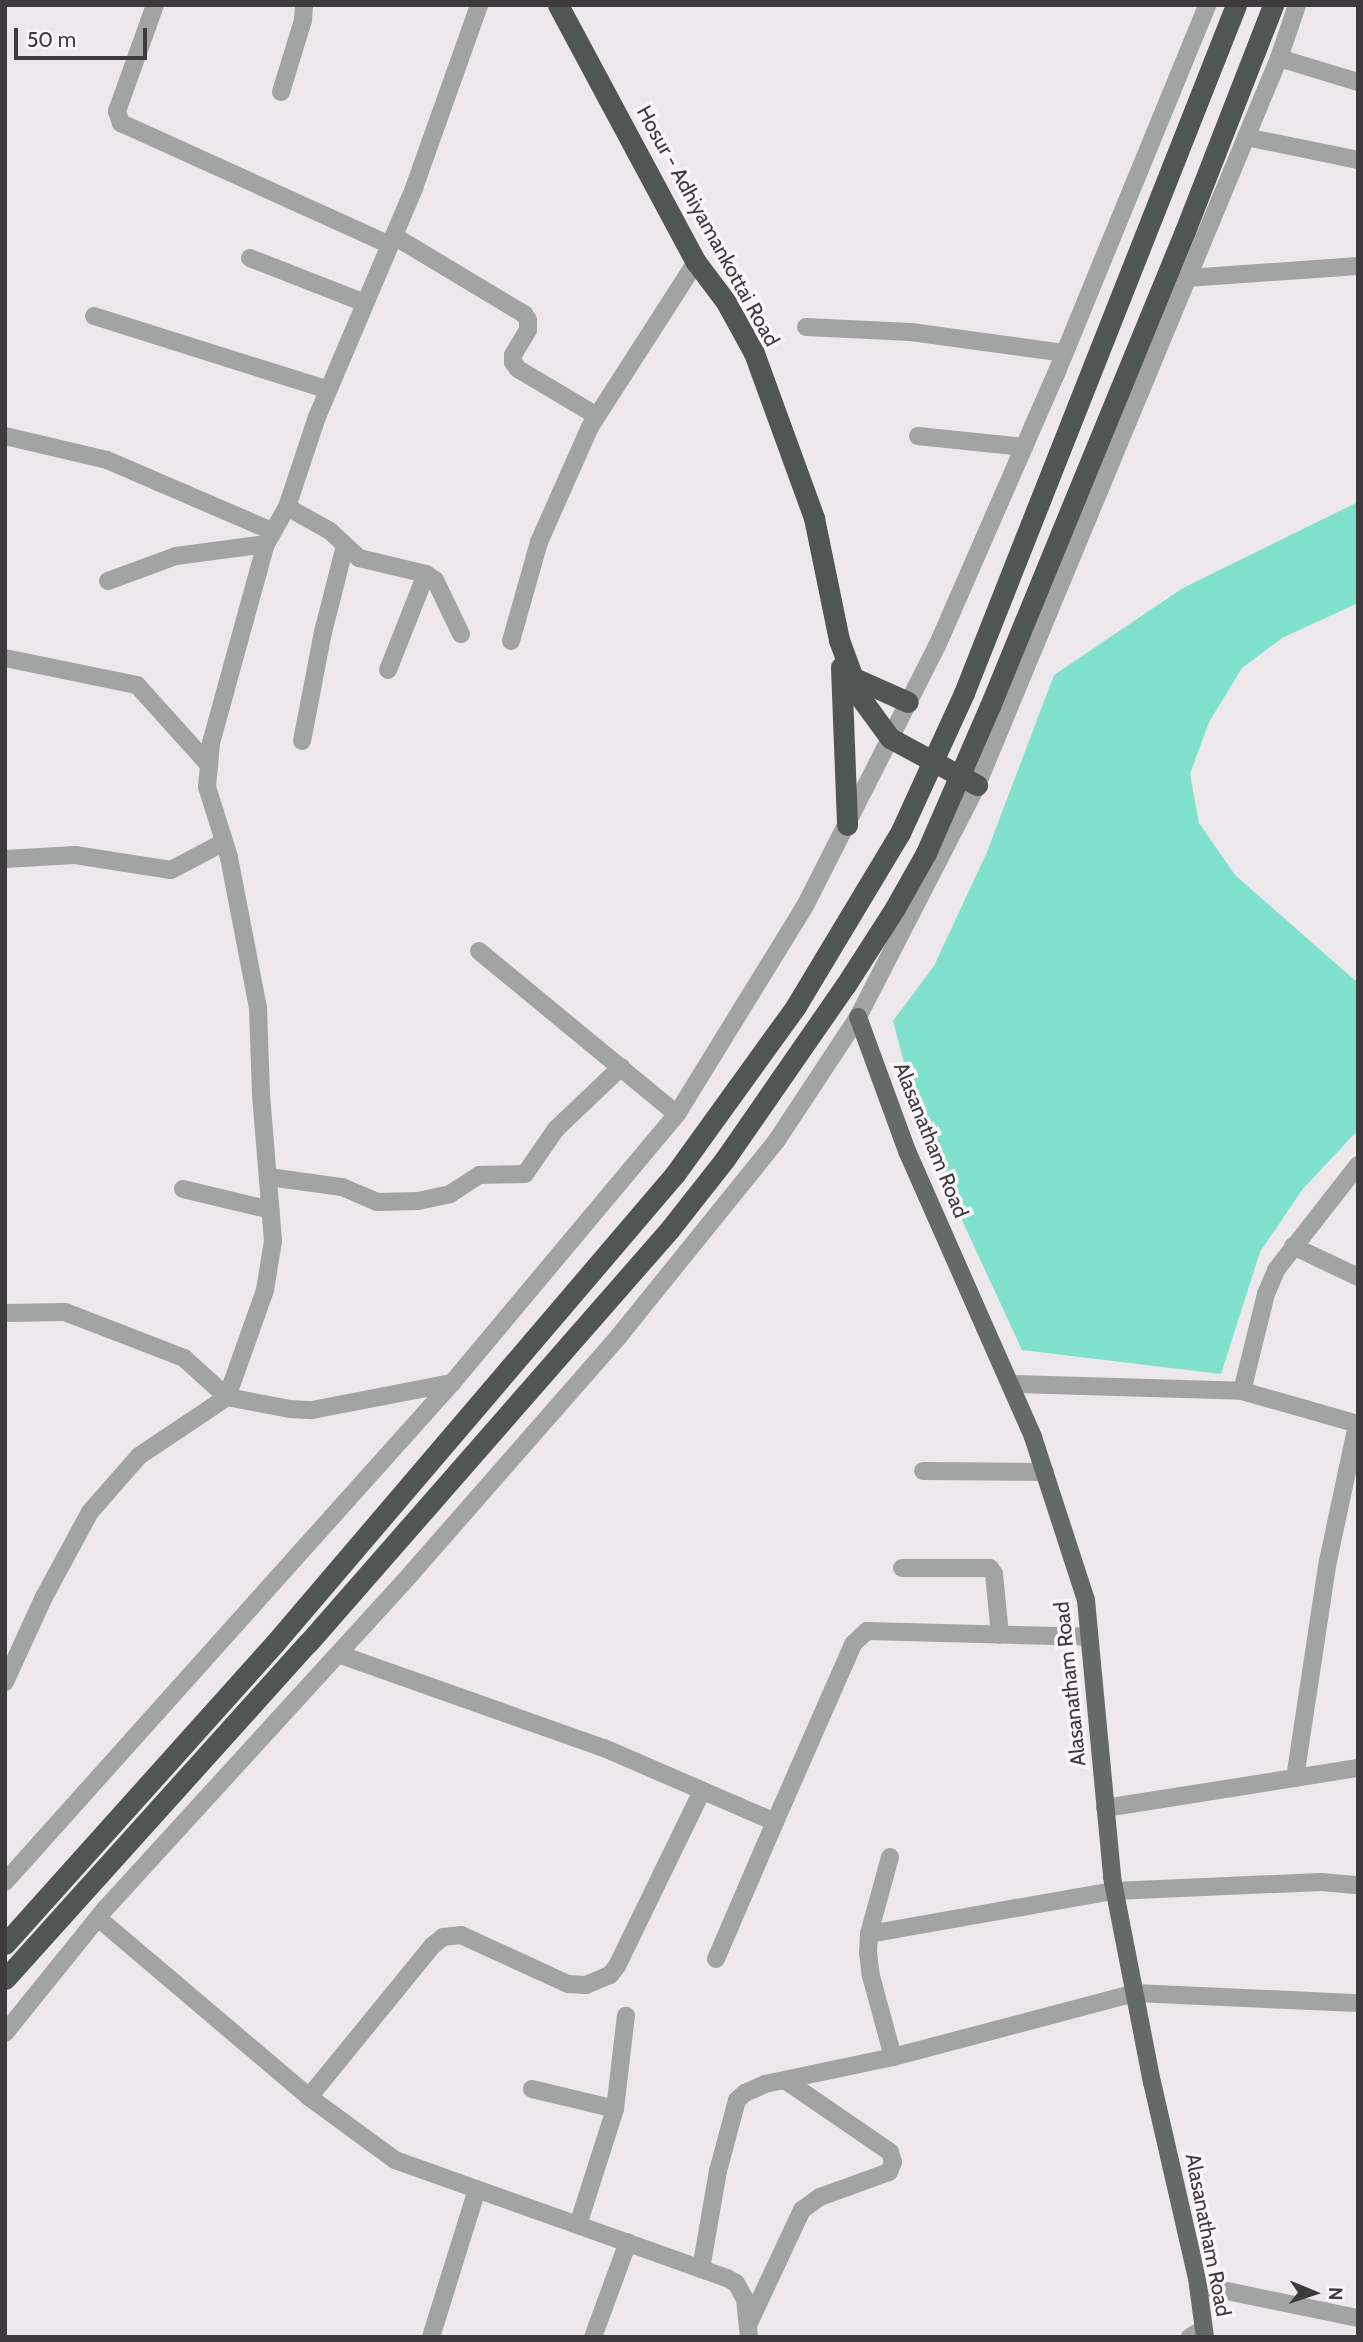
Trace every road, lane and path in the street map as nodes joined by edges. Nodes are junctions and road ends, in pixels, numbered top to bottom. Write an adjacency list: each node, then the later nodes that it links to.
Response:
1 (155, 5): 14 (street)
2 (304, 5): 11 (street)
3 (479, 5): 14 (street)
4 (558, 5): 16 (highway, Hosur - Adhiyamankottai Road)
5 (1207, 5): 22 (street)
6 (1236, 5): 82 (highway, bridge)
7 (1273, 5): 84 (highway, bridge)
8 (1297, 5): 9 (street)
9 (1279, 58): 10 (street); 12 (street)
10 (1358, 82)
11 (281, 92)
12 (1246, 137): 13 (street); 18 (street)
13 (1358, 160)
14 (392, 241): 19 (street); 24 (street)
15 (250, 258): 19 (street)
16 (696, 262): 24 (street); 34 (highway, Hosur - Adhiyamankottai Road)
17 (1358, 266): 18 (street)
18 (1187, 278): 43 (street)
19 (365, 303): 23 (street)
20 (94, 316): 23 (street)
21 (806, 327): 22 (street)
22 (1064, 354): 27 (street)
23 (328, 390): 28 (street)
24 (597, 416): 35 (street)
25 (5, 436): 29 (street)
26 (918, 436): 27 (street)
27 (1024, 447): 39 (street)
28 (287, 507): 29 (street); 30 (street)
29 (269, 538): 32 (street); 42 (street)
30 (345, 546): 31 (street); 41 (street)
31 (426, 574): 33 (street); 37 (street)
32 (108, 581)
33 (461, 634)
34 (839, 640): 38 (highway, Hosur - Adhiyamankottai Road); 44 (highway)
35 (511, 641)
36 (5, 658): 42 (street)
37 (388, 670)
38 (852, 677): 39 (highway); 40 (highway, Hosur - Adhiyamankottai Road)
39 (908, 702): 40 (street)
40 (890, 738): 43 (highway, Hosur - Adhiyamankottai Road); 44 (street)
41 (302, 741)
42 (209, 765): 45 (street)
43 (977, 785): 48 (street)
44 (846, 825): 50 (street)
45 (224, 842): 46 (street); 52 (street)
46 (5, 859)
47 (479, 951): 49 (street)
48 (858, 1017): 59 (main road, Alasanatham Road); 68 (street)
49 (621, 1067): 50 (street); 52 (street)
50 (677, 1114): 58 (street)
51 (1358, 1165): 55 (street)
52 (270, 1177): 54 (street)
53 (183, 1189): 54 (street)
54 (271, 1210): 61 (street)
55 (1293, 1246): 56 (street); 60 (street)
56 (1358, 1277)
57 (5, 1313): 61 (street)
58 (452, 1384): 61 (street); 77 (street)
59 (1012, 1384): 60 (street); 64 (main road, Alasanatham Road)
60 (1242, 1391): 62 (street)
61 (227, 1397): 69 (street)
62 (1358, 1424): 72 (street)
63 (923, 1471): 64 (street)
64 (1045, 1472): 67 (main road, Alasanatham Road)
65 (902, 1567): 66 (street)
66 (1000, 1635): 67 (street); 75 (street)
67 (1090, 1637): 74 (main road, Alasanatham Road)
68 (338, 1654): 73 (street); 80 (street)
69 (11, 1655): 70 (street)
70 (5, 1682)
71 (1358, 1768): 72 (street)
72 (1295, 1778): 74 (street)
73 (702, 1791): 75 (street); 92 (street)
74 (1105, 1808): 79 (main road, Alasanatham Road)
75 (775, 1822): 83 (street)
76 (891, 1857): 81 (street)
77 (5, 1882)
78 (1358, 1885): 79 (street)
79 (1114, 1891): 81 (street); 85 (main road, Alasanatham Road)
80 (98, 1918): 88 (street); 92 (street)
81 (869, 1934): 89 (street)
82 (5, 1944)
83 (716, 1959)
84 (5, 1979)
85 (1135, 1993): 86 (street); 89 (street); 98 (main road, Alasanatham Road)
86 (1358, 2003)
87 (626, 2016): 93 (street)
88 (5, 2033)
89 (893, 2057): 90 (street)
90 (785, 2080): 97 (street); 100 (street)
91 (532, 2089): 93 (street)
92 (309, 2097): 94 (street)
93 (615, 2109): 95 (street)
94 (477, 2189): 95 (street); 102 (street)
95 (579, 2225): 96 (street)
96 (628, 2242): 97 (street); 103 (street)
97 (701, 2269): 100 (street)
98 (1198, 2285): 99 (street); 101 (main road, Alasanatham Road)
99 (1358, 2318)
100 (748, 2331)
101 (1200, 2334)
102 (432, 2337)
103 (593, 2337)

